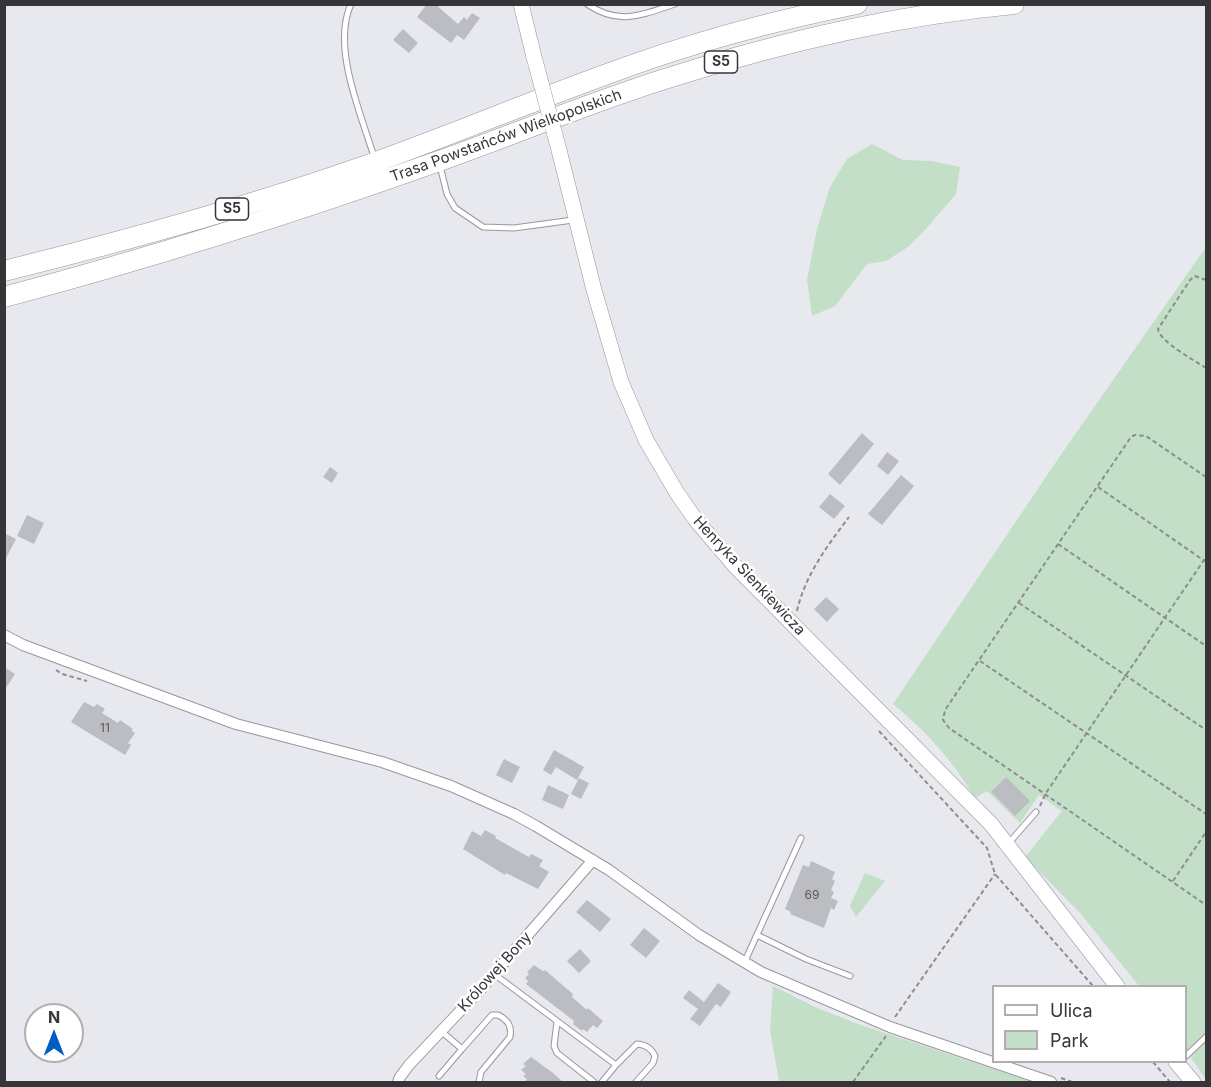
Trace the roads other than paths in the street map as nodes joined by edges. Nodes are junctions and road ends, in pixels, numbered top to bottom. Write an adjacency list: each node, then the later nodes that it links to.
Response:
1 (351, 4): 7 (lane)
2 (521, 4): 9 (street, Henryka Sienkiewicza, bridge)
3 (587, 4): 4 (lane)
4 (675, 4)
5 (857, 4): 7 (highway, Trasa Powstańców Wielkopolskich / S5)
6 (1014, 4): 8 (highway, Trasa Powstańców Wielkopolskich / S5)
7 (375, 161): 10 (highway, Trasa Powstańców Wielkopolskich / S5)
8 (439, 161): 9 (lane); 11 (highway, Trasa Powstańców Wielkopolskich / S5)
9 (576, 219): 15 (street, Henryka Sienkiewicza)
10 (4, 272)
11 (4, 297)
12 (4, 635): 16 (street)
13 (1036, 812): 15 (lane)
14 (801, 838): 17 (lane)
15 (1007, 845): 21 (street, Henryka Sienkiewicza)
16 (593, 860): 18 (street); 19 (street, Królowej Bony)
17 (757, 935): 18 (lane); 20 (lane)
18 (744, 963): 27 (street)
19 (494, 974): 22 (lane); 23 (street, Królowej Bony)
20 (850, 976)
21 (1115, 985)
22 (557, 1022): 30 (lane); 34 (lane)
23 (441, 1031): 25 (lane); 32 (street, Królowej Bony)
24 (1206, 1037): 26 (lane)
25 (462, 1049): 31 (lane); 33 (lane)
26 (1187, 1053)
27 (992, 1062)
28 (994, 1063): 37 (street)
29 (1181, 1063): 38 (street)
30 (616, 1065): 35 (lane); 36 (lane)
31 (439, 1076)
32 (398, 1083)
33 (479, 1083)
34 (594, 1083)
35 (602, 1083)
36 (636, 1083)
37 (1051, 1083)
38 (1193, 1083)

